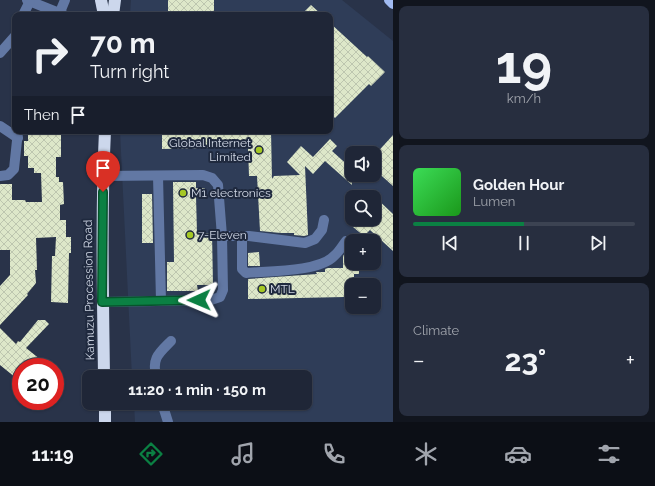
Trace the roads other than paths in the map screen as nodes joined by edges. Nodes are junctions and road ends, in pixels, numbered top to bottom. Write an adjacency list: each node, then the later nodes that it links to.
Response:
1 (65, 0): 9 (lane)
2 (101, 0): 10 (highway)
3 (115, 0): 11 (highway)
4 (389, 0): 6 (main road)
5 (28, 1): 7 (lane); 8 (lane)
6 (393, 4)
7 (24, 12)
8 (57, 12)
9 (62, 12)
10 (103, 12)
11 (113, 12)
12 (12, 39): 13 (lane)
13 (0, 53)
14 (0, 126): 15 (lane)
15 (12, 131)
16 (18, 134): 18 (lane)
17 (105, 134): 19 (highway, Kamuzu Procession Road)
18 (0, 176)
19 (103, 176): 20 (lane); 26 (highway, Kamuzu Procession Road)
20 (158, 176): 22 (lane); 25 (lane)
21 (324, 220): 23 (lane)
22 (222, 236): 23 (lane); 25 (lane)
23 (242, 236): 24 (lane)
24 (345, 242)
25 (161, 301): 26 (lane)
26 (102, 302): 28 (highway, Kamuzu Procession Road)
27 (171, 341): 29 (lane)
28 (104, 370)
29 (154, 370)
30 (105, 410): 32 (highway)
31 (164, 410): 33 (lane)
32 (106, 422)
33 (168, 422)

